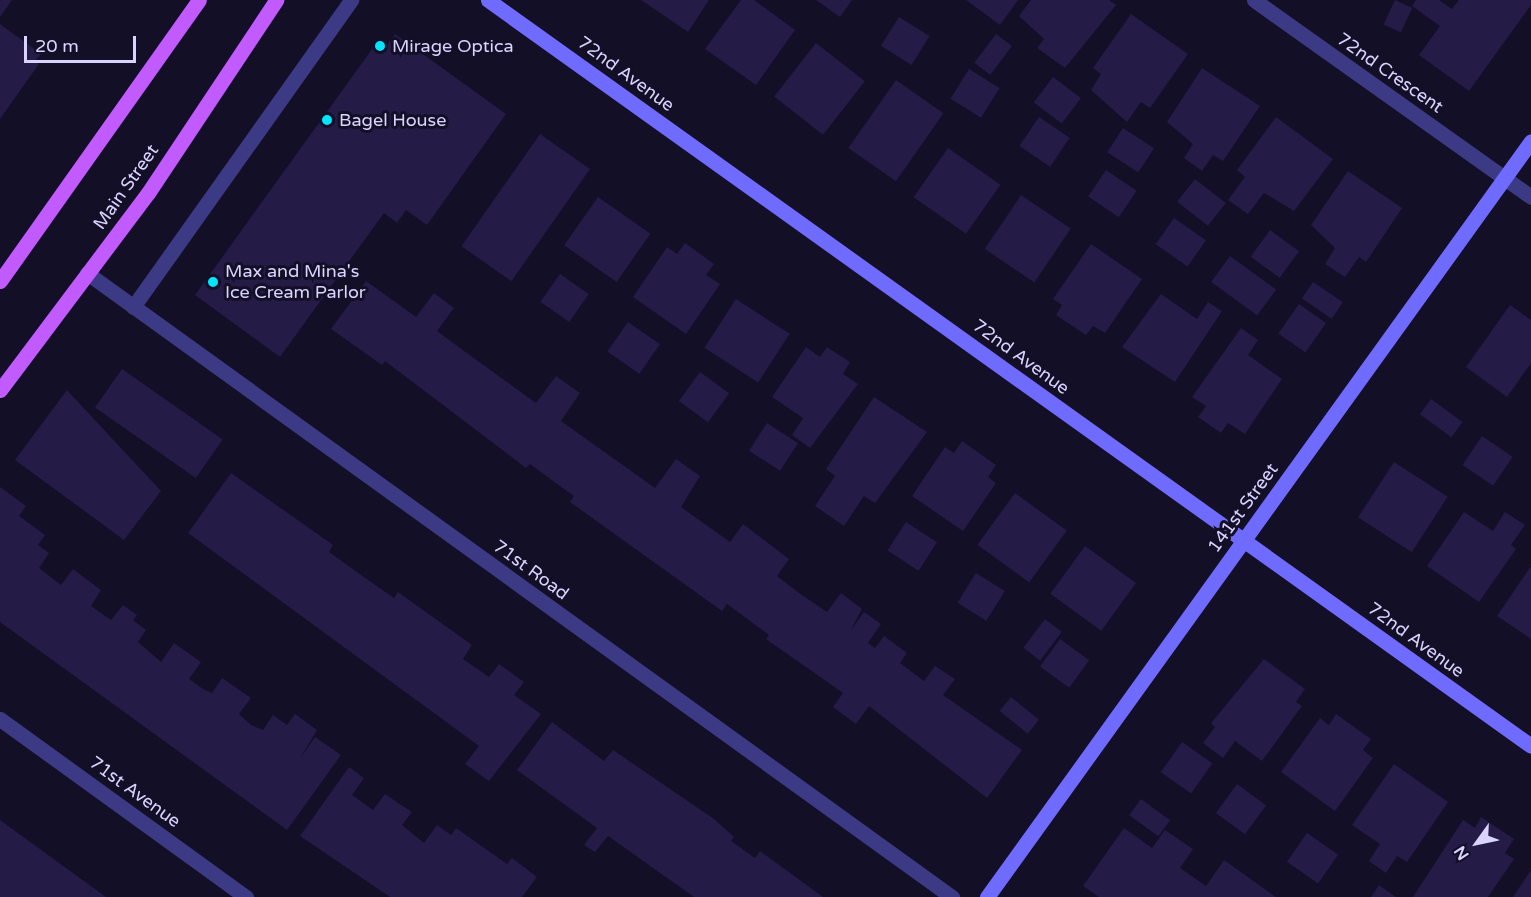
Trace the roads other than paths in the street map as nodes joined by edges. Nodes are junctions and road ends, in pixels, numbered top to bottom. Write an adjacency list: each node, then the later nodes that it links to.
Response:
1 (199, 0): 10 (main road)
2 (276, 0): 9 (main road, Main Street)
3 (351, 0): 11 (street)
4 (488, 0): 13 (street, 72nd Avenue)
5 (1254, 0): 7 (street, 72nd Crescent)
6 (1531, 141): 7 (street, 141st Street)
7 (1504, 178): 8 (street, 72nd Crescent); 13 (street, 141st Street)
8 (1531, 197)
9 (87, 273): 11 (street, 71st Road); 12 (main road, Main Street)
10 (0, 281)
11 (133, 307): 17 (street, 71st Road)
12 (0, 390)
13 (1244, 541): 15 (street, 72nd Avenue); 18 (street, 141st Street)
14 (0, 719): 16 (street, 71st Avenue)
15 (1531, 746)
16 (246, 897)
17 (952, 897)
18 (987, 897)

